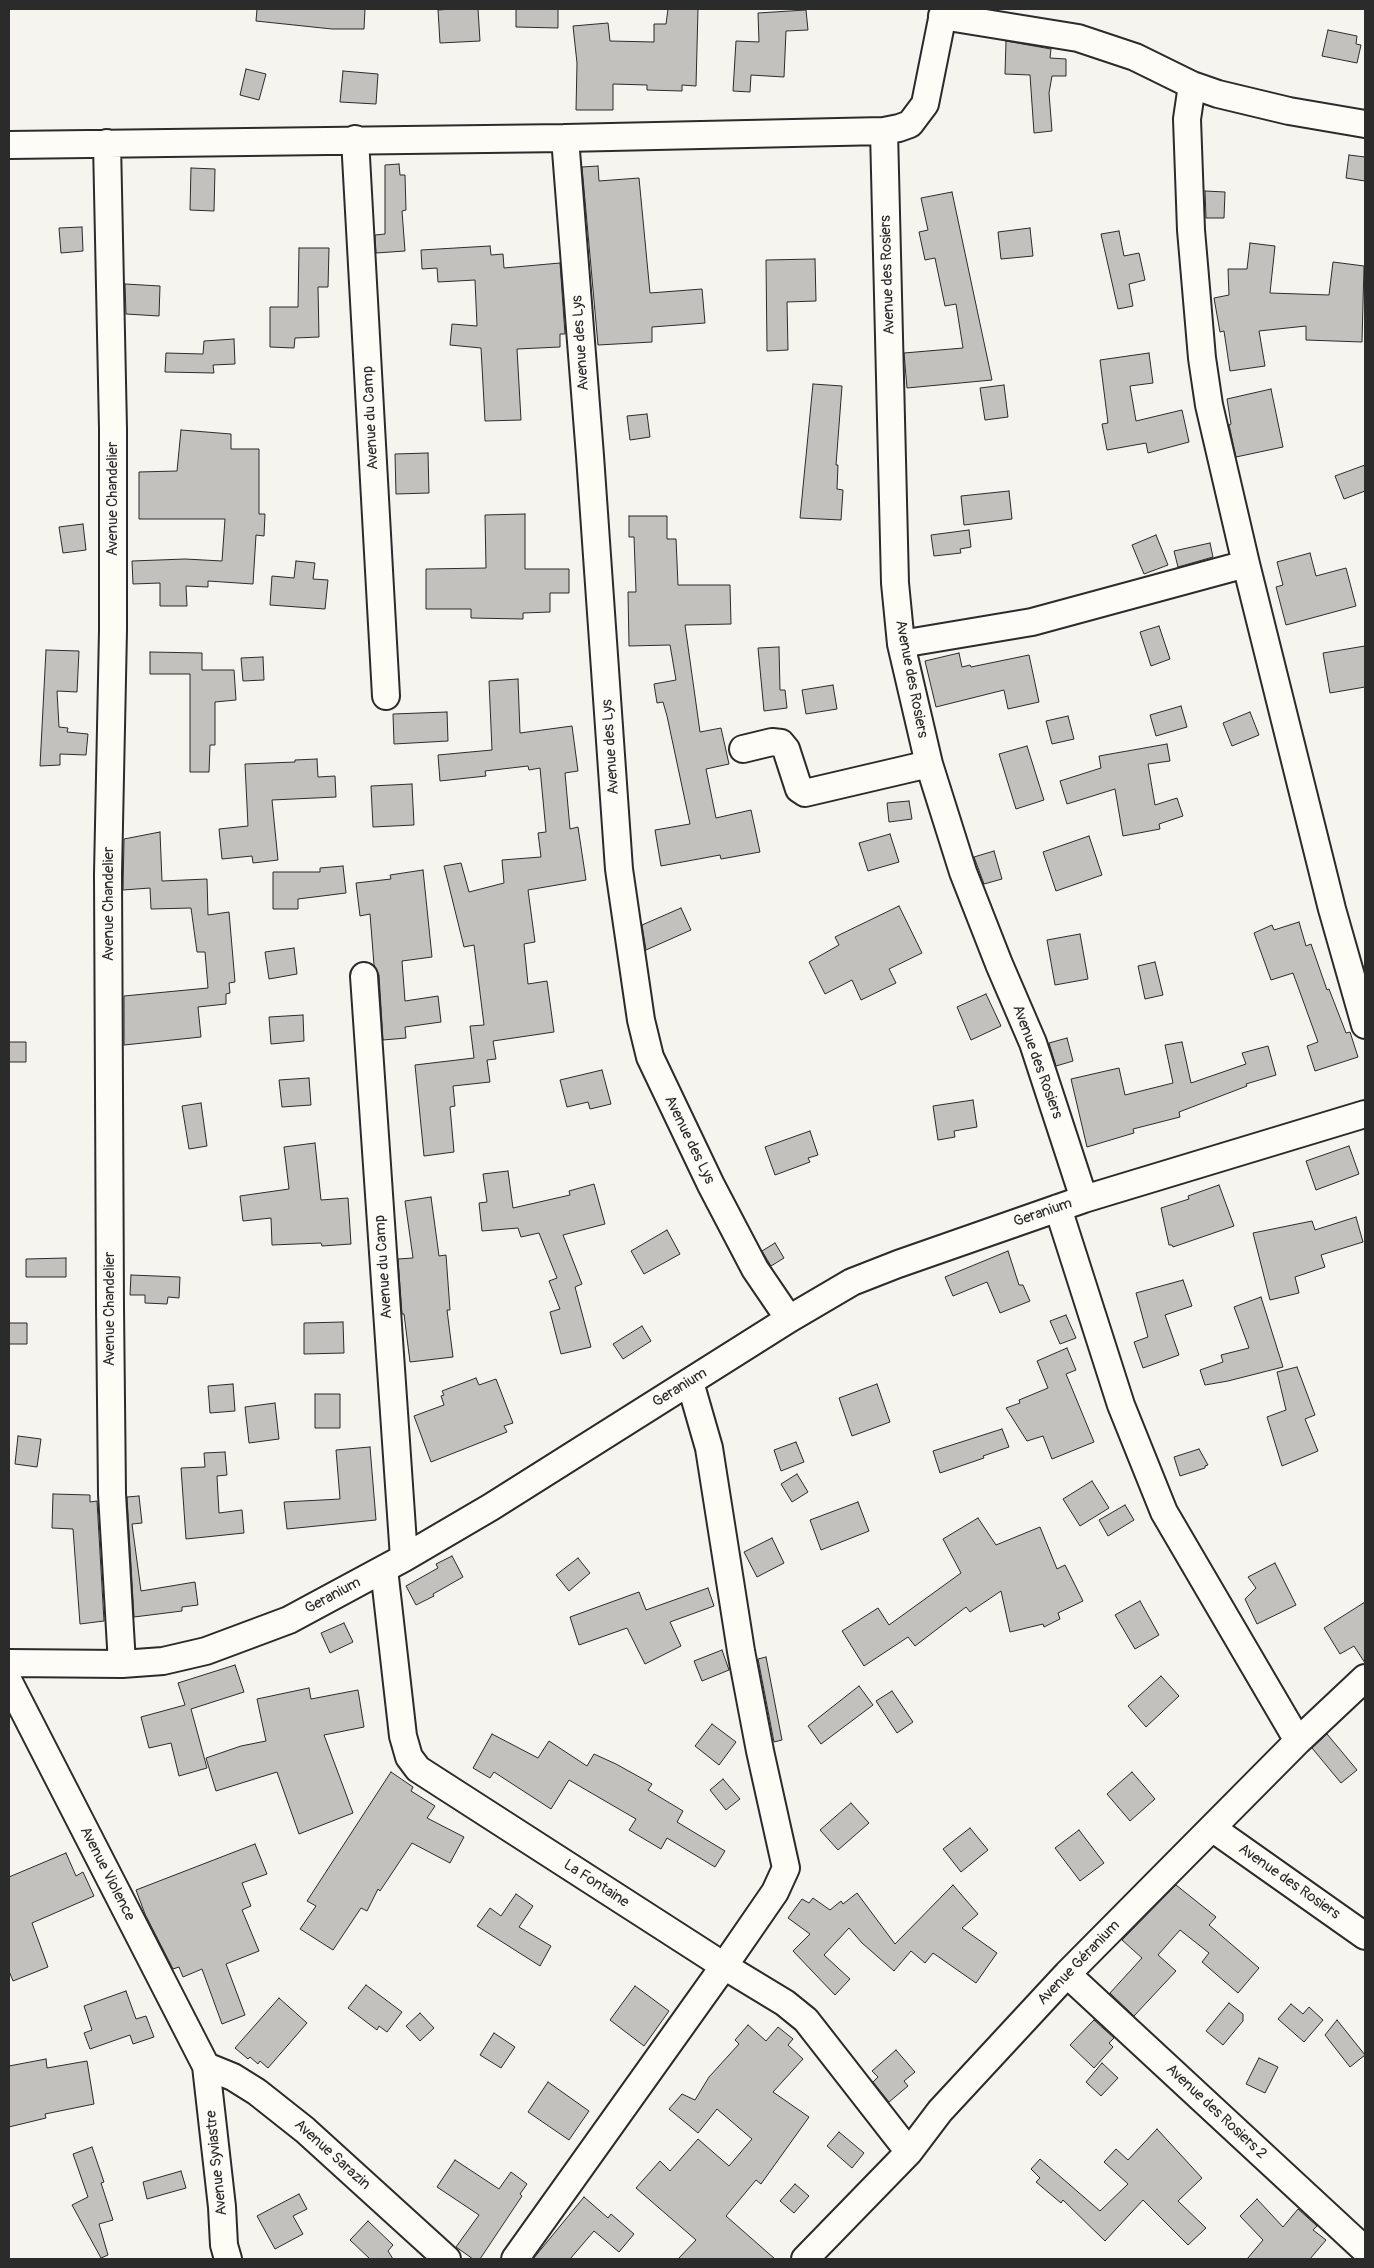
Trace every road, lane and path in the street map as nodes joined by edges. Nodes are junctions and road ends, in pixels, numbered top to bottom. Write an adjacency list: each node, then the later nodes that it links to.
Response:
1 (943, 12): 2 (street); 4 (street)
2 (1192, 86): 3 (street); 9 (street)
3 (1365, 124)
4 (891, 130): 5 (street); 10 (street, Avenue des Rosiers)
5 (565, 138): 6 (street); 19 (street, Avenue des Lys)
6 (355, 139): 7 (street); 11 (street, Avenue du Camp)
7 (107, 143): 8 (street); 23 (street, Avenue Chandelier)
8 (9, 145)
9 (1246, 564): 10 (street); 15 (street)
10 (901, 644): 13 (street, Avenue des Rosiers)
11 (386, 696)
12 (743, 749): 13 (street)
13 (928, 764): 17 (street, Avenue des Rosiers)
14 (364, 976): 21 (street, Avenue du Camp)
15 (1365, 1025)
16 (1365, 1114): 17 (street, Geranium)
17 (1084, 1199): 18 (street, Geranium)
18 (1058, 1208): 19 (street, Geranium); 26 (street)
19 (789, 1319): 20 (street, Geranium)
20 (690, 1382): 21 (street, Geranium); 29 (street)
21 (394, 1564): 23 (street, Geranium); 29 (street, La Fontaine)
22 (9, 1663): 23 (street, Geranium)
23 (122, 1664)
24 (1365, 1678): 26 (street, Avenue Géranium)
25 (9, 1682): 31 (street, Avenue Violence)
26 (1298, 1741): 27 (street, Avenue Géranium)
27 (1212, 1828): 28 (street, Avenue des Rosiers); 30 (street, Avenue Géranium)
28 (1365, 1936)
29 (724, 1966): 32 (street, La Fontaine); 36 (street)
30 (1067, 1974): 32 (street, Avenue Géranium); 33 (street, Avenue des Rosiers 2)
31 (206, 2066): 34 (street, Avenue Syviastre); 35 (street, Avenue Sarazin)
32 (909, 2152): 37 (street, Avenue Géranium)
33 (1365, 2250)
34 (228, 2259)
35 (447, 2259)
36 (515, 2259)
37 (805, 2259)

